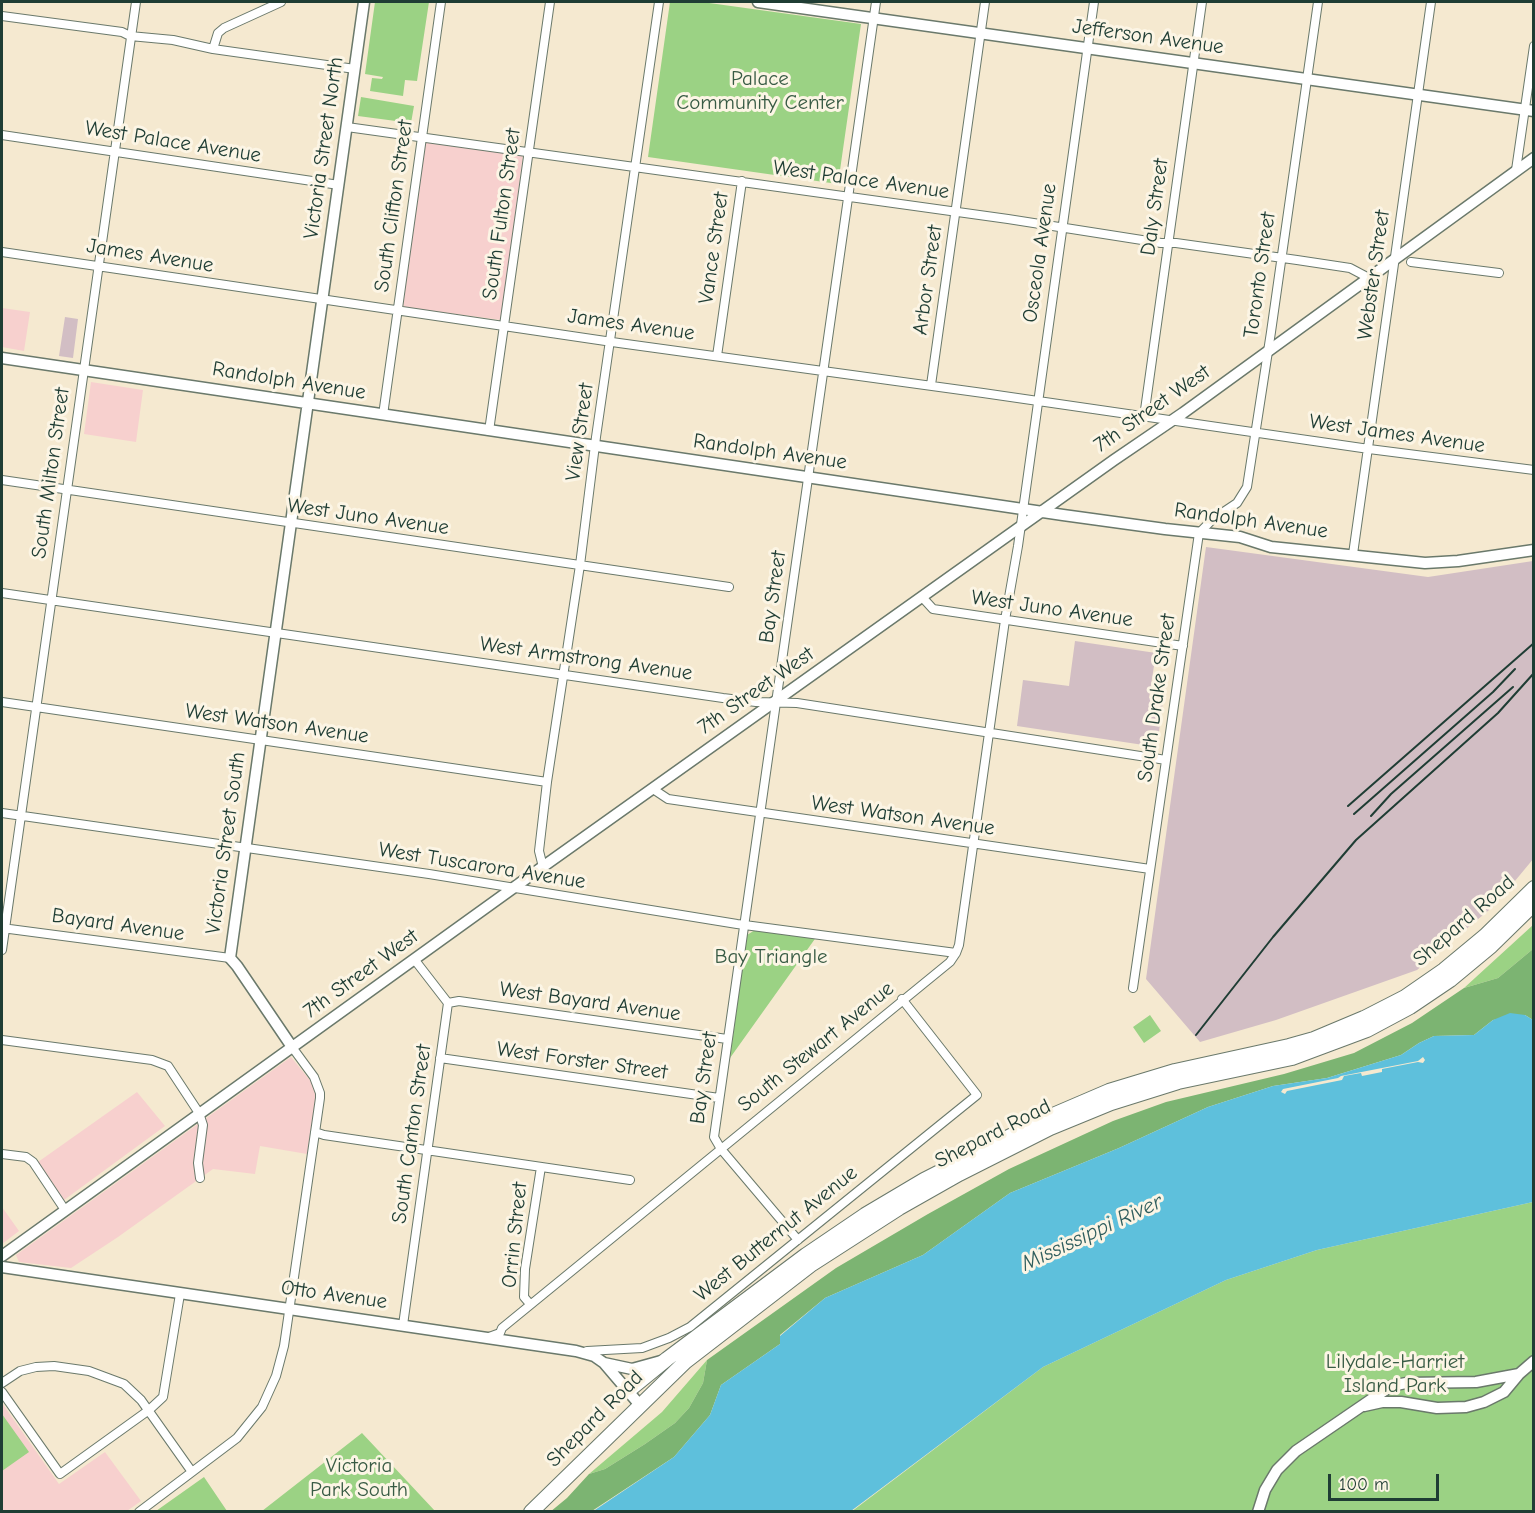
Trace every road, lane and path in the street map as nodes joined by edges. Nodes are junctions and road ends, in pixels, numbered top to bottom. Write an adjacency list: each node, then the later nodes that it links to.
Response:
1 (136, 2): 17 (street, South Milton Street)
2 (281, 2): 20 (street)
3 (364, 2): 22 (street, Victoria Street North)
4 (441, 2): 28 (street, South Clifton Street)
5 (550, 2): 30 (street, South Fulton Street)
6 (659, 2): 32 (street, View Street)
7 (763, 2): 15 (street, Jefferson Avenue)
8 (876, 2): 15 (street, Bay Street)
9 (986, 2): 16 (street, Arbor Street)
10 (1094, 2): 19 (street, Osceola Avenue)
11 (1202, 2): 21 (street, Daly Street)
12 (1318, 2): 23 (street, Toronto Street)
13 (1431, 2): 24 (street, Webster Street)
14 (2, 16): 17 (street)
15 (874, 18): 16 (street, Jefferson Avenue); 36 (street, Bay Street)
16 (981, 33): 19 (street, Jefferson Avenue); 37 (street, Arbor Street)
17 (130, 36): 20 (street); 29 (street, South Milton Street)
18 (1533, 46): 25 (street)
19 (1087, 48): 21 (street, Jefferson Avenue); 38 (street, Osceola Avenue)
20 (213, 49): 22 (street)
21 (1194, 63): 23 (street, Jefferson Avenue); 39 (street, Daly Street)
22 (355, 69): 26 (street, Victoria Street North)
23 (1306, 79): 24 (street, Jefferson Avenue); 42 (street, Toronto Street)
24 (1419, 95): 25 (street, Jefferson Avenue); 41 (street, Webster Street)
25 (1529, 110): 33 (street)
26 (346, 127): 28 (street, West Palace Avenue); 35 (street, Victoria Street North)
27 (2, 135): 29 (street, West Palace Avenue)
28 (422, 138): 30 (street, West Palace Avenue); 48 (street, South Clifton Street)
29 (114, 151): 35 (street, West Palace Avenue); 44 (street, South Milton Street)
30 (529, 153): 32 (street, West Palace Avenue); 49 (street, South Fulton Street)
31 (1533, 158): 33 (street, 7th Street West)
32 (636, 168): 34 (street, West Palace Avenue); 50 (street, View Street)
33 (1516, 170): 41 (street, 7th Street West)
34 (742, 181): 36 (street, West Palace Avenue); 52 (street, Vance Street)
35 (339, 185): 47 (street, Victoria Street North)
36 (848, 196): 37 (street, West Palace Avenue); 55 (street, Bay Street)
37 (956, 212): 38 (street, West Palace Avenue); 56 (street, Arbor Street)
38 (1062, 228): 39 (street, West Palace Avenue); 57 (street, Osceola Avenue)
39 (1168, 243): 42 (street, West Palace Avenue); 60 (street, Daly Street)
40 (2, 252): 44 (street, James Avenue)
41 (1395, 257): 46 (street, 7th Street West); 65 (street, Webster Street)
42 (1281, 258): 46 (street, West Palace Avenue); 51 (street, Toronto Street)
43 (1411, 262): 45 (street)
44 (98, 266): 47 (street, James Avenue); 54 (street, South Milton Street)
45 (1499, 273)
46 (1367, 277): 51 (street, 7th Street West)
47 (322, 300): 48 (street, James Avenue); 58 (street, Victoria Street South)
48 (397, 311): 49 (street, James Avenue); 59 (street, South Clifton Street)
49 (505, 326): 50 (street, James Avenue); 62 (street, South Fulton Street)
50 (611, 341): 52 (street, James Avenue); 64 (street, View Street)
51 (1268, 350): 61 (street, 7th Street West); 63 (street, Toronto Street)
52 (717, 356): 55 (street, James Avenue)
53 (2, 358): 54 (street, Randolph Avenue)
54 (83, 370): 58 (street, Randolph Avenue); 69 (street, South Milton Street)
55 (824, 370): 56 (street, James Avenue); 67 (street, Bay Street)
56 (931, 385): 57 (street, James Avenue)
57 (1038, 401): 60 (street, James Avenue); 70 (street, Osceola Avenue)
58 (307, 404): 59 (street, Randolph Avenue); 72 (street, Victoria Street South)
59 (384, 415): 62 (street, Randolph Avenue)
60 (1144, 417): 61 (street, James Avenue)
61 (1170, 421): 63 (street, James Avenue); 71 (street, 7th Street West)
62 (489, 431): 64 (street, Randolph Avenue)
63 (1256, 432): 65 (street, West James Avenue); 74 (street, Toronto Street)
64 (596, 447): 67 (street, Randolph Avenue); 77 (street, View Street)
65 (1369, 450): 66 (street, West James Avenue); 76 (street, Webster Street)
66 (1533, 470)
67 (808, 477): 70 (street, Randolph Avenue); 87 (street, Bay Street)
68 (2, 480): 69 (street, West Juno Avenue)
69 (66, 489): 72 (street, West Juno Avenue); 81 (street, South Milton Street)
70 (1023, 509): 71 (street, Randolph Avenue); 73 (street, Osceola Avenue)
71 (1042, 512): 73 (street, 7th Street West); 74 (street, Randolph Avenue)
72 (290, 524): 77 (street, West Juno Avenue); 83 (street, Victoria Street South)
73 (1020, 528): 80 (street, 7th Street West); 82 (street)
74 (1199, 533): 76 (street, Randolph Avenue); 84 (street, South Drake Street)
75 (1533, 550): 76 (street, Randolph Avenue)
76 (1353, 554)
77 (580, 566): 78 (street, West Juno Avenue); 85 (street, View Street)
78 (729, 587)
79 (2, 593): 81 (street, West Armstrong Avenue)
80 (922, 597): 82 (street, West Juno Avenue); 87 (street, 7th Street West)
81 (51, 600): 83 (street, West Armstrong Avenue); 88 (street, South Milton Street)
82 (1005, 620): 84 (street, West Juno Avenue); 89 (street)
83 (275, 632): 85 (street, West Armstrong Avenue); 90 (street, Victoria Street South)
84 (1183, 646): 91 (street, South Drake Street)
85 (564, 674): 87 (street, West Armstrong Avenue); 92 (street, View Street)
86 (2, 702): 88 (street, West Watson Avenue)
87 (775, 702): 89 (street, West Armstrong Avenue); 93 (street, 7th Street West); 95 (street, Bay Street)
88 (36, 707): 90 (street, West Watson Avenue); 96 (street, South Milton Street)
89 (989, 732): 91 (street, West Armstrong Avenue); 97 (street)
90 (260, 740): 92 (street, West Watson Avenue); 98 (street, Victoria Street South)
91 (1166, 760): 100 (street, South Drake Street)
92 (547, 782): 99 (street, View Street)
93 (653, 789): 95 (street, West Watson Avenue); 99 (street, 7th Street West)
94 (2, 813): 96 (street, West Tuscarora Avenue)
95 (760, 814): 97 (street, West Watson Avenue); 104 (street, Bay Street)
96 (20, 816): 98 (street, West Tuscarora Avenue); 105 (street, South Milton Street)
97 (974, 844): 100 (street, West Watson Avenue); 107 (street)
98 (244, 849): 101 (street, West Tuscarora Avenue); 108 (street, Victoria Street South)
99 (543, 867): 101 (street, 7th Street West)
100 (1150, 870): 110 (street, South Drake Street)
101 (514, 888): 104 (street, West Tuscarora Avenue); 109 (street, 7th Street West)
102 (1533, 888): 136 (highway, Shepard Road)
103 (1533, 904): 143 (highway, Shepard Road)
104 (745, 925): 107 (street, West Tuscarora Avenue); 113 (street, Bay Street)
105 (3, 928): 106 (street, South Milton Street); 108 (street, Bayard Avenue)
106 (2, 950)
107 (956, 954): 111 (street, South Stewart Avenue)
108 (230, 958): 115 (street, Victoria Street South)
109 (414, 959): 112 (street); 115 (street, 7th Street West)
110 (1133, 988)
111 (902, 999): 120 (street, South Stewart Avenue); 127 (street, West Butternut Avenue)
112 (448, 1003): 113 (street, West Bayard Avenue); 116 (street, South Canton Street)
113 (727, 1039): 117 (street, Bay Street)
114 (2, 1040): 118 (street)
115 (292, 1047): 118 (street, 7th Street West); 119 (street, Victoria Street South)
116 (440, 1058): 117 (street, West Forster Street); 121 (street, South Canton Street)
117 (719, 1098): 120 (street, Bay Street)
118 (199, 1113): 124 (street); 126 (street, 7th Street West)
119 (315, 1132): 121 (street); 132 (street, Victoria Street South)
120 (721, 1149): 127 (street, Bay Street); 131 (street, South Stewart Avenue)
121 (428, 1150): 123 (street); 133 (street, South Canton Street)
122 (2, 1154): 126 (street)
123 (541, 1167): 125 (street); 131 (street, Orrin Street)
124 (200, 1178)
125 (630, 1180)
126 (64, 1210): 128 (street, 7th Street West)
127 (798, 1240): 135 (street, West Butternut Avenue)
128 (2, 1256)
129 (2, 1267): 130 (street, Otto Avenue)
130 (180, 1294): 132 (street, Otto Avenue); 145 (street)
131 (530, 1304): 134 (street, South Stewart Avenue)
132 (290, 1309): 133 (street, Otto Avenue); 146 (street, Victoria Street South)
133 (403, 1325): 134 (street, Otto Avenue)
134 (487, 1337): 135 (street, Otto Avenue)
135 (576, 1351): 138 (street, Otto Avenue)
136 (667, 1359): 138 (street); 141 (highway, Shepard Road)
137 (1533, 1362): 139 (street)
138 (604, 1363): 141 (street, Otto Avenue)
139 (1519, 1374): 144 (street); 144 (street)
140 (2, 1383): 145 (street)
141 (629, 1390): 143 (street, Otto Avenue)
142 (2, 1392): 145 (street)
143 (639, 1404): 148 (highway, Shepard Road)
144 (1364, 1406): 149 (street)
145 (149, 1410): 146 (street)
146 (192, 1472): 147 (street, Victoria Street South)
147 (138, 1512)
148 (531, 1512)
149 (1258, 1512)

